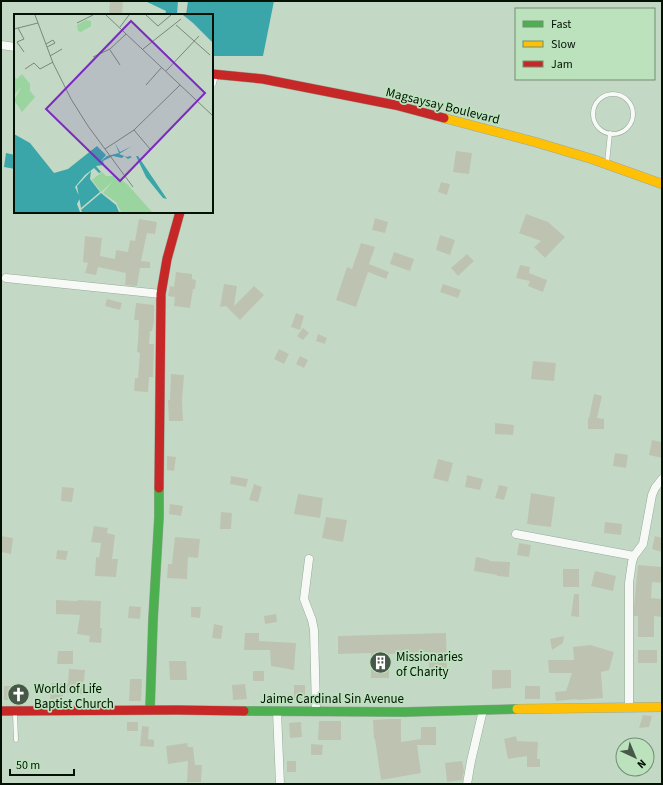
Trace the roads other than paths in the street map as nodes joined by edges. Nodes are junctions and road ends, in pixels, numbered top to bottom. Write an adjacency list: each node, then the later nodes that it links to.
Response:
1 (1, 45): 2 (street)
2 (14, 47)
3 (213, 77): 5 (street, Magsaysay Boulevard)
4 (610, 134): 4 (lane); 5 (lane)
5 (607, 164): 6 (street, Magsaysay Boulevard)
6 (662, 184)
7 (180, 213): 9 (street)
8 (6, 278): 9 (street)
9 (161, 294): 16 (street)
10 (662, 479): 12 (street)
11 (516, 534): 12 (street)
12 (634, 556): 14 (street)
13 (309, 559): 21 (street)
14 (629, 707): 15 (street, Jaime Cardinal Sin Avenue); 17 (street, Jaime Cardinal Sin Avenue)
15 (662, 707)
16 (150, 710): 19 (street, Jaime Cardinal Sin Avenue); 20 (street, Jaime Cardinal Sin Avenue)
17 (483, 710): 21 (street, Jaime Cardinal Sin Avenue); 24 (street)
18 (1, 711): 19 (street, Jaime Cardinal Sin Avenue)
19 (15, 711): 22 (lane)
20 (277, 711): 21 (street, Jaime Cardinal Sin Avenue); 23 (street)
21 (316, 711)
22 (16, 740)
23 (280, 784)
24 (467, 784)

